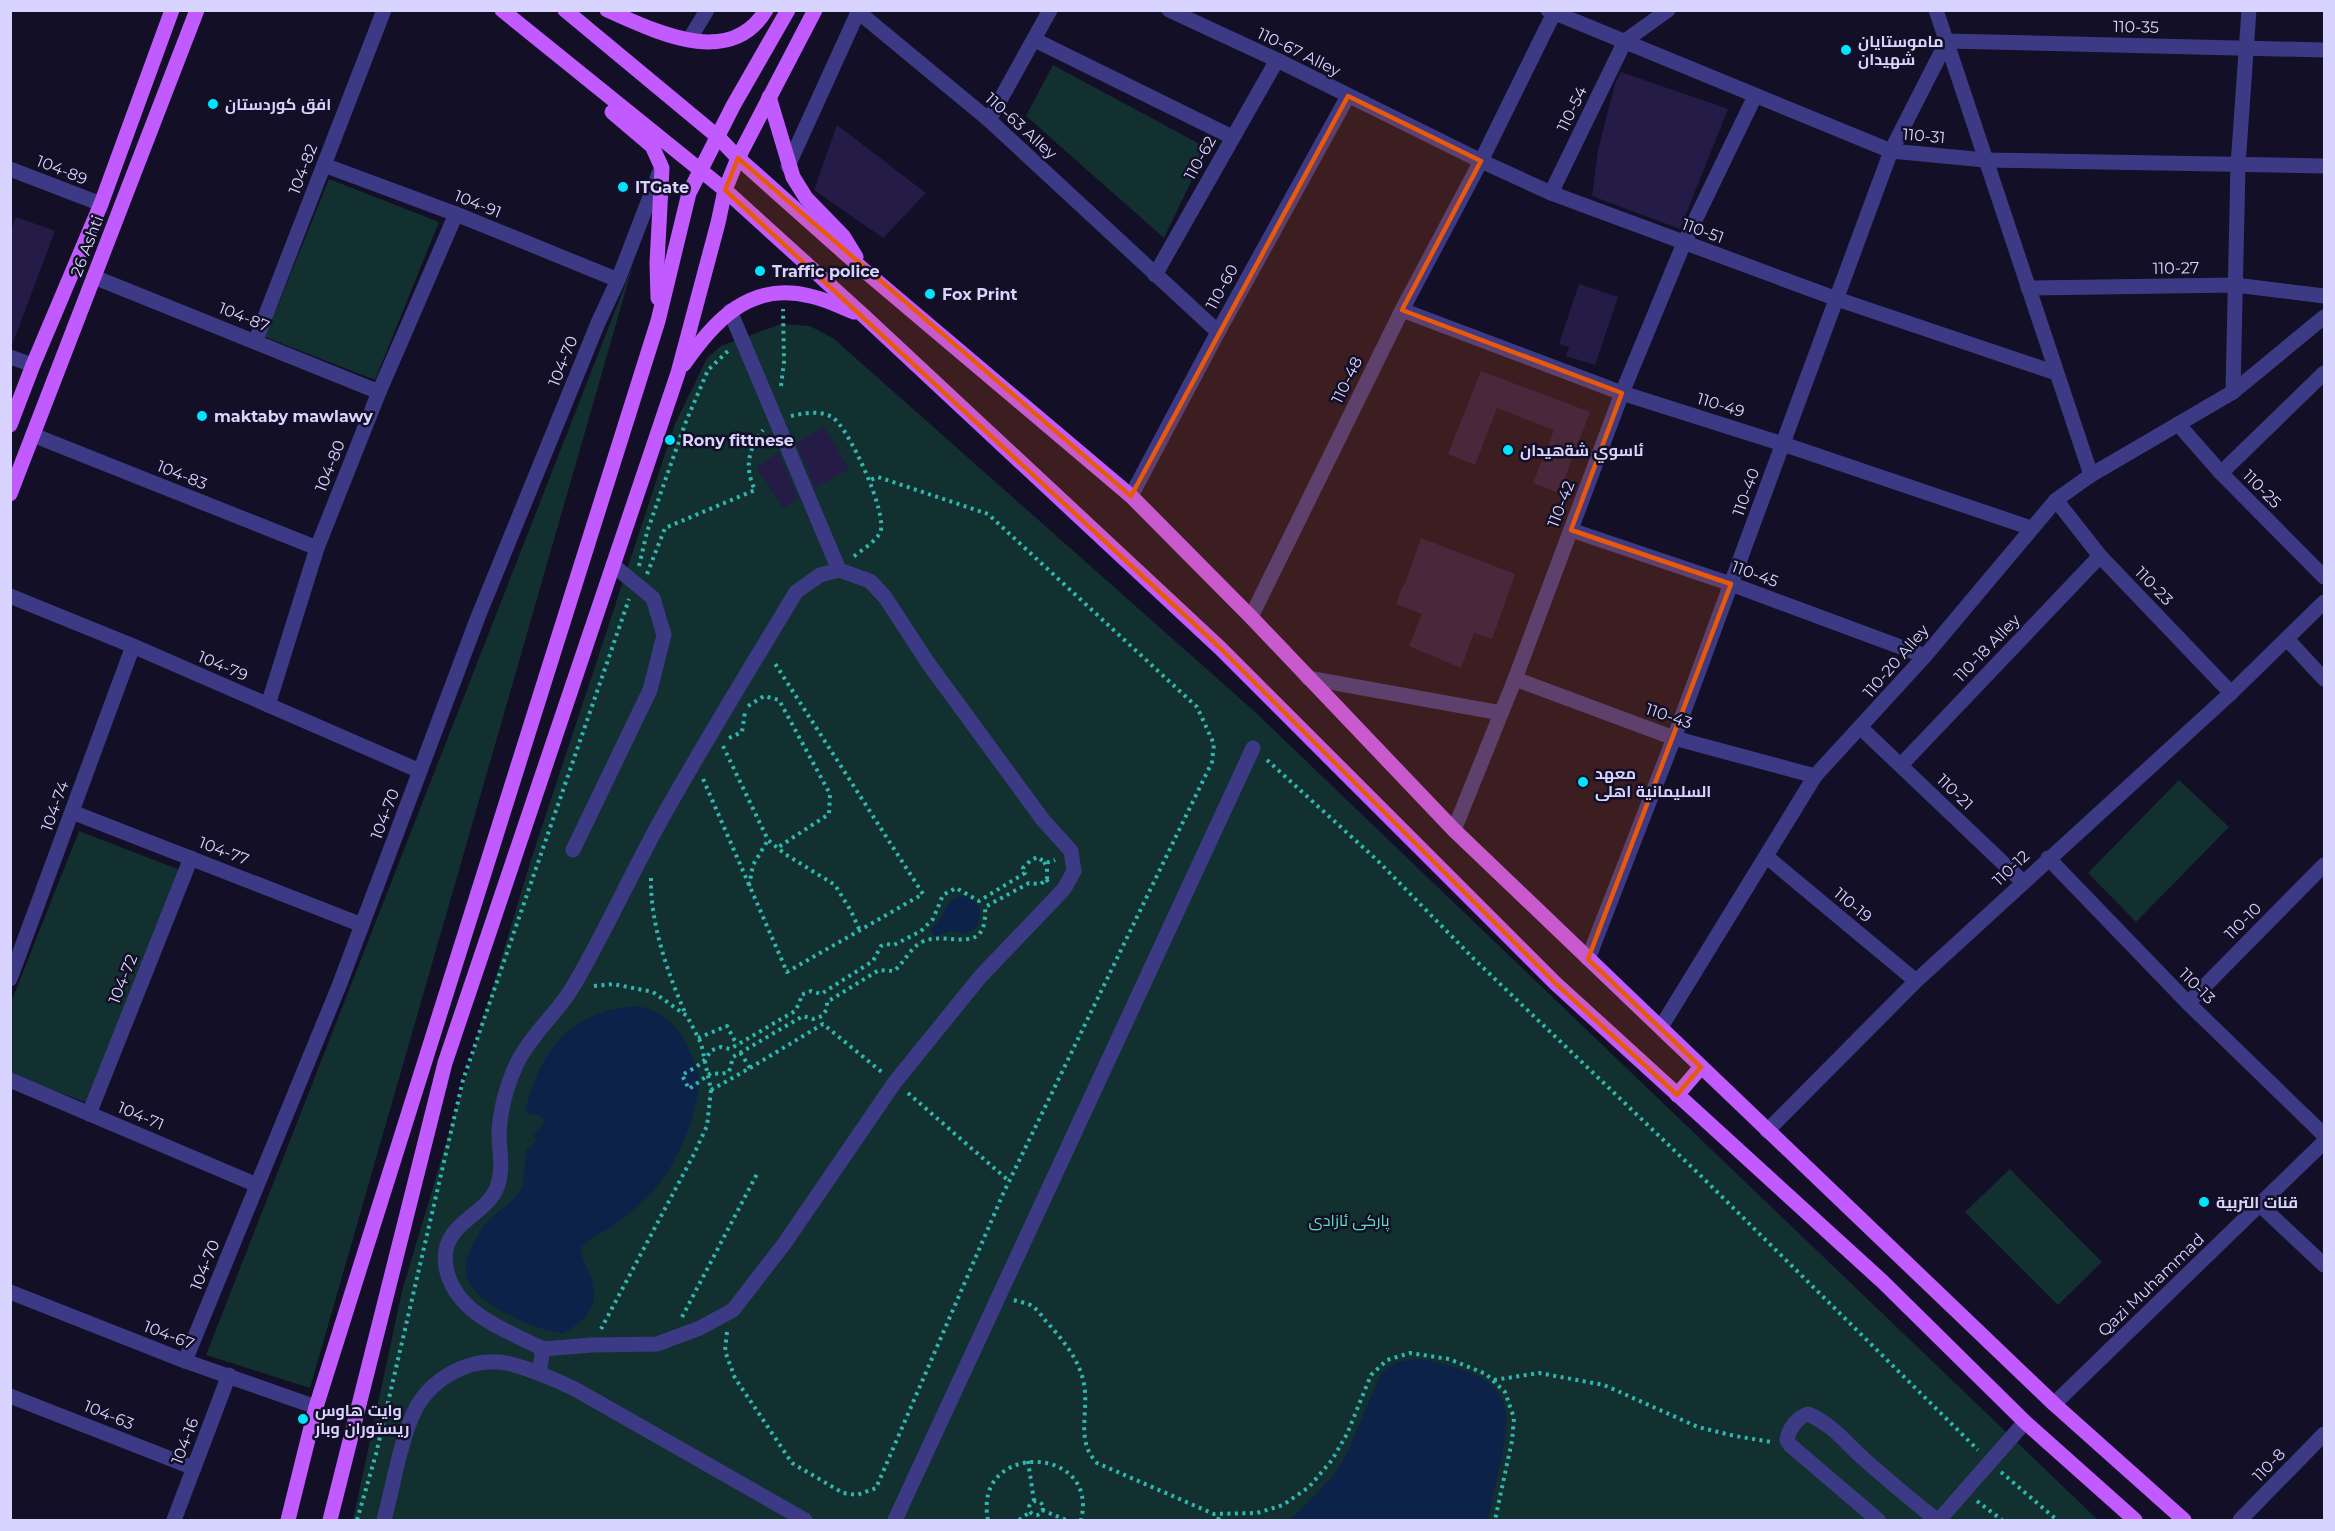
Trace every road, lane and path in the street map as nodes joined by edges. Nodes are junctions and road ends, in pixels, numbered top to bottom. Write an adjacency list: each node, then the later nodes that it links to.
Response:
1 (172, 10): 45 (main road, 26 Ashti)
2 (197, 10): 50 (main road, 26 Ashti)
3 (384, 10): 36 (street, 104-82)
4 (502, 10): 25 (main road)
5 (565, 10): 30 (main road)
6 (606, 10): 18 (main road)
7 (707, 10): 18 (street)
8 (766, 10): 18 (main road)
9 (788, 10): 30 (main road)
10 (815, 10): 28 (main road)
11 (1050, 10): 19 (street)
12 (1169, 10): 24 (street, 110-67 Alley)
13 (1668, 10): 20 (street)
14 (1936, 10): 21 (street)
15 (2249, 10): 22 (street)
16 (858, 11): 29 (street, 110-63 Alley); 38 (street)
17 (1551, 12): 20 (street, 110-31); 35 (street, 110-48)
18 (689, 40)
19 (1035, 40): 29 (street); 31 (street)
20 (1626, 41): 27 (street, 110-31); 44 (street, 110-54)
21 (1947, 41): 22 (street, 110-35); 32 (street, 110-40); 34 (street)
22 (2247, 48): 23 (street, 110-35); 37 (street)
23 (2325, 50)
24 (1278, 60): 26 (street, 110-67 Alley); 31 (street, 110-62)
25 (589, 81): 40 (main road); 42 (main road)
26 (1348, 96): 35 (street, 110-51); 62 (street, 110-60)
27 (1755, 96): 32 (street, 110-31); 47 (street, 110-42)
28 (769, 97): 33 (main road); 38 (main road)
29 (989, 120): 49 (street, 110-63 Alley)
30 (718, 137): 33 (main road); 42 (main road)
31 (1232, 137): 49 (street, 110-62)
32 (1891, 151): 34 (street, 110-31); 56 (street, 110-40)
33 (738, 158): 43 (main road); 48 (main road)
34 (1984, 160): 37 (street, 110-31); 53 (street)
35 (1481, 161): 44 (street, 110-51); 57 (street, 110-48)
36 (324, 165): 46 (street, 104-91); 63 (street, 104-82)
37 (2238, 165): 39 (street, 110-31); 52 (street)
38 (788, 166): 48 (main road)
39 (2325, 166)
40 (662, 168): 51 (street, 104-70); 61 (main road)
41 (10, 169): 45 (street, 104-89)
42 (701, 170): 43 (main road); 61 (main road)
43 (725, 190): 59 (main road); 67 (main road)
44 (1551, 193): 47 (street, 110-51)
45 (101, 204): 66 (main road, 26 Ashti)
46 (456, 214): 51 (street, 104-91); 70 (street, 104-80)
47 (1684, 243): 56 (street, 110-51); 73 (street, 110-42)
48 (866, 272): 83 (main road)
49 (1155, 275): 62 (street, 110-63 Alley)
50 (94, 277): 63 (street, 104-87); 77 (main road, 26 Ashti)
51 (618, 280): 112 (street, 104-70)
52 (2235, 285): 53 (street, 110-27); 55 (street, 110-27); 72 (street)
53 (2028, 288): 68 (street)
54 (786, 293): 58 (main road); 59 (main road); 71 (path)
55 (2325, 296)
56 (1837, 299): 68 (street, 110-51); 78 (street, 110-40)
57 (1402, 310): 73 (street, 110-49); 96 (street, 110-48)
58 (730, 311): 64 (street); 67 (main road)
59 (865, 316): 147 (main road)
60 (2325, 317): 72 (street, 110-20 Alley)
61 (658, 321): 169 (main road)
62 (1218, 332): 83 (street, 110-60)
63 (255, 340): 70 (street, 104-87)
64 (742, 341): 74 (street); 93 (path)
65 (10, 357): 66 (street)
66 (33, 365): 76 (main road, 26 Ashti)
67 (678, 373): 89 (main road)
68 (2056, 373): 80 (street)
69 (2325, 373): 79 (street)
70 (379, 392): 87 (street, 104-80)
71 (780, 392)
72 (2233, 392): 75 (street, 110-20 Alley)
73 (1623, 393): 78 (street, 110-49); 86 (street, 110-42)
74 (776, 422): 81 (path); 90 (street); 93 (path)
75 (2178, 423): 79 (street, 110-25); 80 (street, 110-20 Alley)
76 (10, 425)
77 (33, 435): 82 (main road, 26 Ashti); 87 (street, 104-83)
78 (1783, 444): 85 (street, 110-49); 92 (street, 110-40)
79 (2221, 473): 91 (street, 110-25)
80 (2091, 475): 84 (street, 110-20 Alley)
81 (870, 480): 90 (path); 153 (path)
82 (10, 494)
83 (1131, 496): 96 (main road)
84 (2056, 500): 85 (street, 110-20 Alley); 88 (street, 110-23)
85 (2031, 528): 100 (street, 110-20 Alley)
86 (1571, 530): 92 (street, 110-45); 103 (street, 110-42)
87 (317, 548): 105 (street, 104-80)
88 (2100, 556): 104 (street, 110-23); 111 (street, 110-18 Alley)
89 (613, 566): 93 (street); 183 (main road)
90 (839, 570): 99 (street); 119 (street)
91 (2325, 577)
92 (1731, 584): 100 (street, 110-45); 108 (street, 110-40)
93 (637, 585): 118 (street); 184 (path)
94 (10, 596): 98 (street, 104-79)
95 (2325, 602): 97 (street, 110-12)
96 (1251, 616): 101 (main road)
97 (2287, 639): 102 (street); 104 (street, 110-12)
98 (133, 646): 105 (street, 104-79); 114 (street, 104-74)
99 (764, 646): 110 (street); 131 (path)
100 (1925, 656): 107 (street, 110-20 Alley)
101 (1308, 678): 106 (street); 115 (main road)
102 (2325, 679)
103 (1515, 680): 106 (street, 110-42); 108 (street, 110-43)
104 (2231, 693): 122 (street, 110-12)
105 (268, 705): 112 (street, 104-79)
106 (1501, 713): 115 (street, 110-42)
107 (1861, 728): 111 (street, 110-21); 113 (street, 110-20 Alley)
108 (1674, 738): 113 (street, 110-43); 132 (street, 110-40)
109 (1254, 748): 158 (street); 174 (path)
110 (695, 762): 128 (path); 135 (street)
111 (1900, 765): 127 (street, 110-21)
112 (420, 771): 130 (street, 104-70)
113 (1815, 776): 120 (street, 110-20 Alley)
114 (72, 812): 121 (street, 104-77); 133 (street, 104-74)
115 (1454, 830): 132 (main road)
116 (768, 840): 117 (path); 117 (path); 128 (path)
117 (777, 848): 131 (path)
118 (573, 850)
119 (1071, 851): 123 (path); 129 (street)
120 (1767, 857): 134 (street, 110-19); 138 (street, 110-20 Alley)
121 (191, 858): 130 (street, 104-77); 148 (street, 104-72)
122 (2048, 858): 127 (street, 110-12); 136 (street, 110-13)
123 (1043, 861): 126 (path); 140 (path)
124 (2325, 865): 136 (street, 110-10)
125 (653, 870): 137 (path)
126 (1047, 881): 129 (path); 141 (path)
127 (2023, 882): 134 (street, 110-12)
128 (749, 886): 131 (path)
129 (1057, 897): 145 (street)
130 (362, 925): 154 (street, 104-70)
131 (860, 931)
132 (1588, 959): 138 (main road)
133 (10, 979)
134 (1916, 981): 149 (street, 110-12)
135 (573, 988): 137 (path); 162 (street)
136 (2188, 1003): 150 (street, 110-13)
137 (687, 1016): 139 (path)
138 (1661, 1027): 142 (main road)
139 (698, 1038): 140 (path); 146 (path)
140 (737, 1045): 141 (path)
141 (741, 1052): 143 (path)
142 (1701, 1067): 147 (main road); 149 (main road)
143 (750, 1068): 145 (path); 146 (path)
144 (10, 1080): 148 (street, 104-71)
145 (895, 1082): 153 (path); 159 (street)
146 (711, 1090): 161 (path)
147 (1677, 1095): 170 (main road)
148 (89, 1114): 154 (street, 104-71)
149 (1767, 1131): 168 (main road)
150 (2325, 1135)
151 (2325, 1142): 155 (street, Qazi Muhammad)
152 (758, 1172): 160 (path)
153 (1009, 1181): 159 (path)
154 (257, 1185): 163 (street, 104-70)
155 (2260, 1205): 156 (street); 168 (street, Qazi Muhammad)
156 (2325, 1265)
157 (10, 1292): 163 (street, 104-67)
158 (998, 1295): 180 (path); 187 (street)
159 (733, 1310): 160 (street)
160 (671, 1339): 161 (street)
161 (592, 1345): 162 (street)
162 (543, 1349): 164 (street)
163 (185, 1361): 165 (street, 104-67)
164 (539, 1373): 185 (street); 186 (street)
165 (229, 1375): 169 (street, 104-67); 175 (street, 104-16)
166 (1494, 1380): 172 (path); 180 (path); 193 (path)
167 (10, 1396): 175 (street, 104-63)
168 (2054, 1404): 199 (main road)
169 (316, 1407): 182 (main road)
170 (2025, 1422): 174 (street); 198 (main road)
171 (2325, 1434): 200 (street, 110-8)
172 (1790, 1444): 194 (street); 195 (street)
173 (1028, 1461): 177 (path); 188 (path); 191 (path)
174 (1990, 1462): 176 (street); 197 (path)
175 (194, 1468): 181 (street, 104-16)
176 (1965, 1491): 195 (street); 196 (path)
177 (1034, 1501): 178 (path); 179 (path)
178 (1042, 1510): 179 (path); 190 (path)
179 (1030, 1512): 189 (path)
180 (1220, 1514): 192 (path)
181 (174, 1521)
182 (288, 1521)
183 (330, 1521)
184 (357, 1521)
185 (384, 1521)
186 (805, 1521)
187 (895, 1521)
188 (988, 1521)
189 (1019, 1521)
190 (1066, 1521)
191 (1081, 1521)
192 (1218, 1521)
193 (1495, 1521)
194 (1878, 1521)
195 (1938, 1521)
196 (2002, 1521)
197 (2057, 1521)
198 (2135, 1521)
199 (2184, 1521)
200 (2240, 1521)

